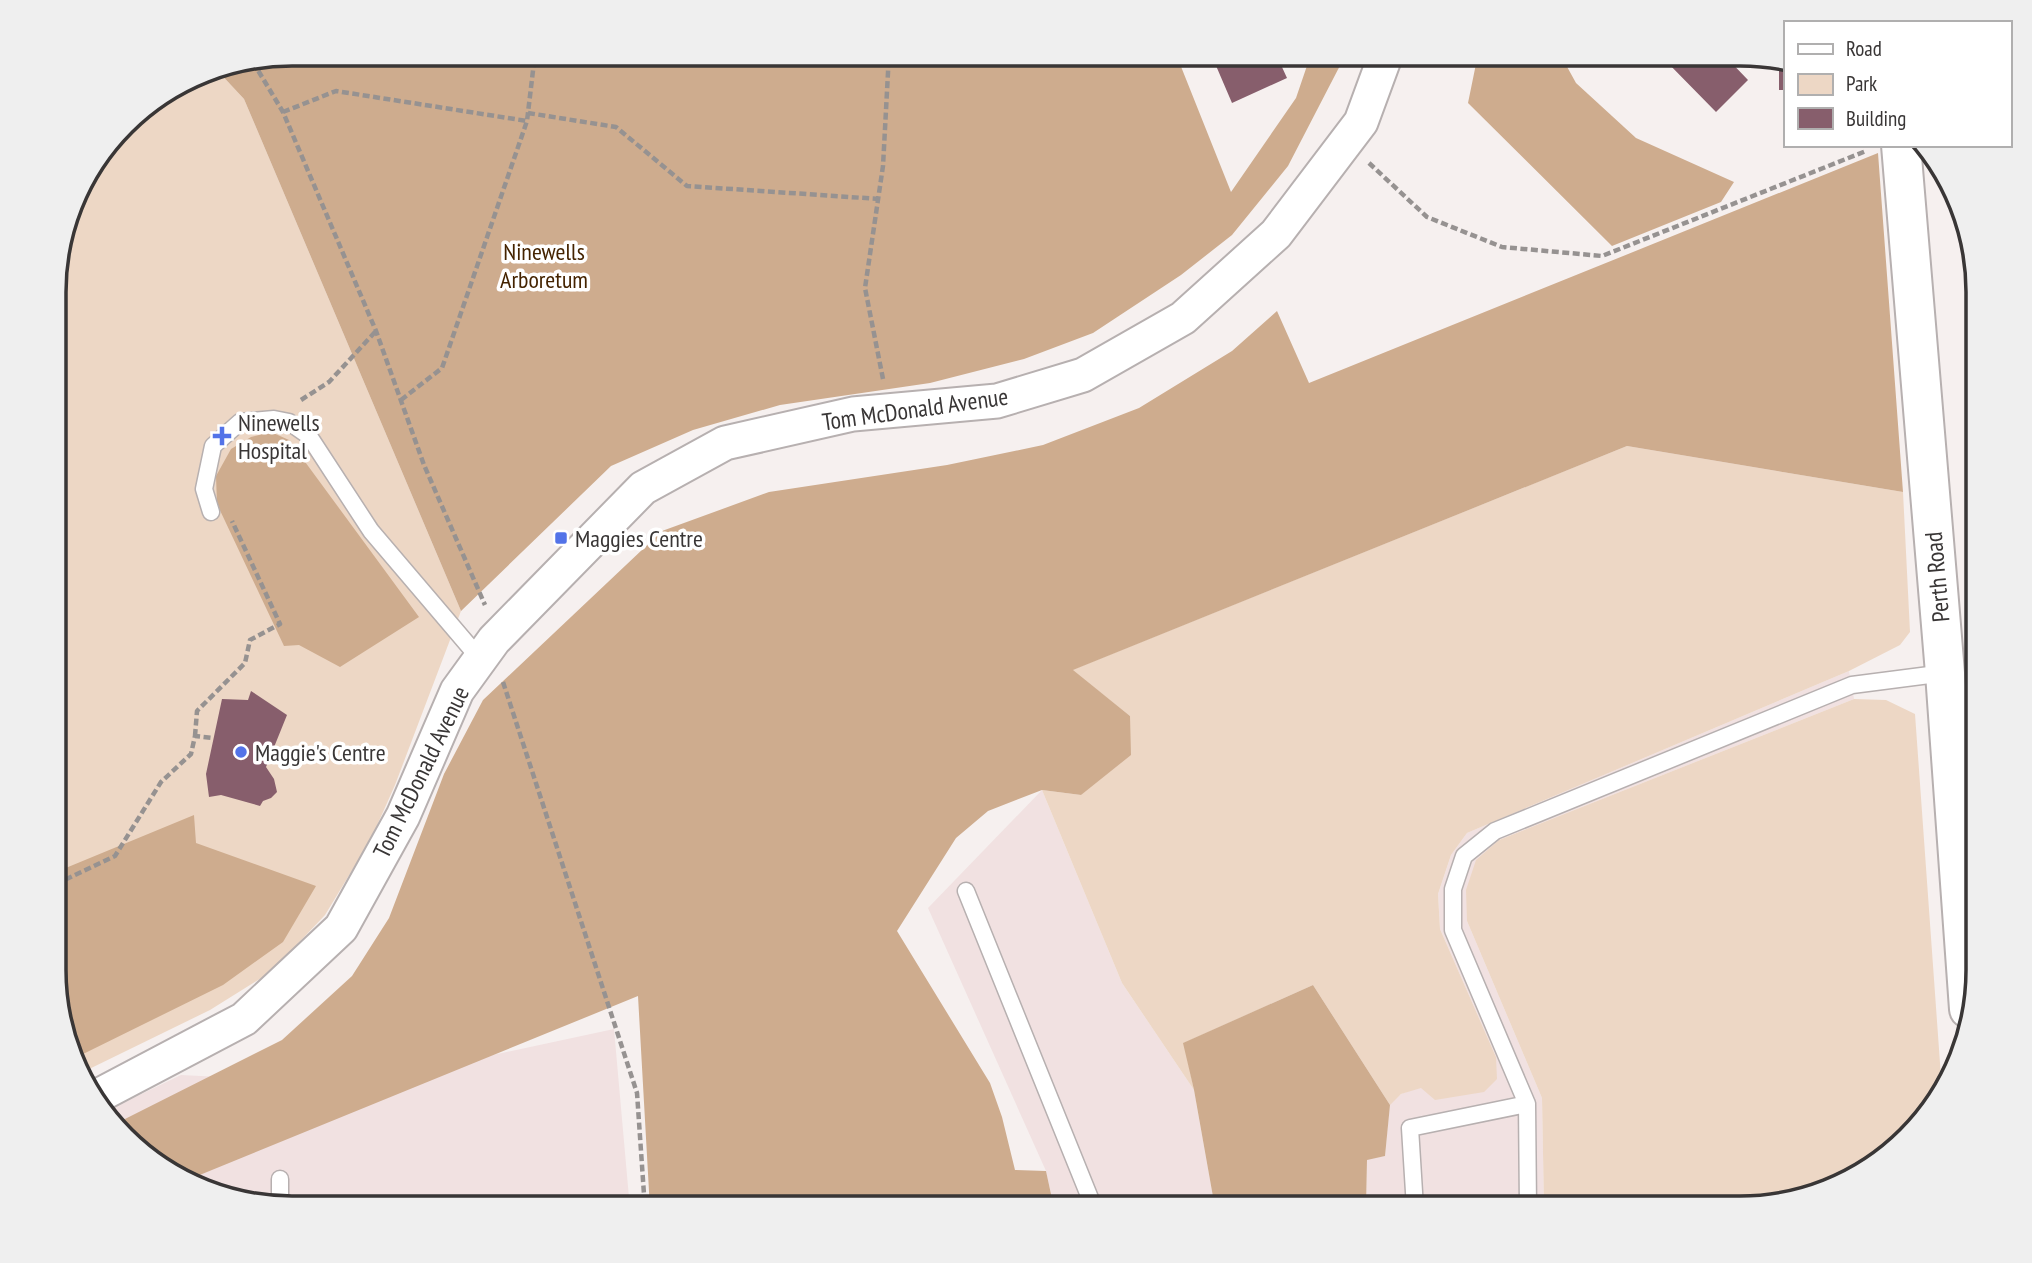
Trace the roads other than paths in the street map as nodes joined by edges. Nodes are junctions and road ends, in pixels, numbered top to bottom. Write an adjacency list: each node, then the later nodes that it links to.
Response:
1 (1382, 66): 4 (street, Tom McDonald Avenue)
2 (1889, 147): 5 (street, Perth Road)
3 (220, 512): 4 (lane)
4 (489, 647): 8 (street, Tom McDonald Avenue)
5 (1945, 673): 6 (street, Perth Road); 9 (lane)
6 (1965, 884)
7 (966, 891): 12 (lane)
8 (103, 1093)
9 (1528, 1104): 13 (lane); 14 (lane)
10 (280, 1179): 11 (lane)
11 (280, 1196)
12 (1089, 1196)
13 (1414, 1196)
14 (1528, 1196)

